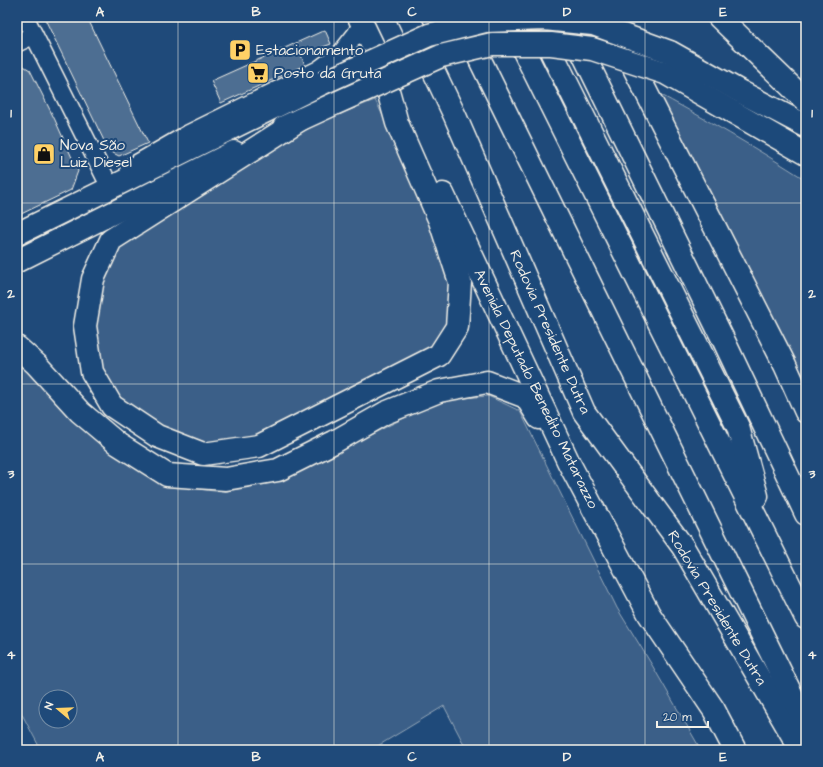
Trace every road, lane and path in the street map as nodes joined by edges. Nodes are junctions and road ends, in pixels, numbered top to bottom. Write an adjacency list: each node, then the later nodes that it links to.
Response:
1 (25, 17): 10 (street)
2 (408, 17): 32 (main road, Rodovia Presidente Dutra)
3 (459, 17): 30 (main road, Rodovia Presidente Dutra)
4 (507, 17): 28 (main road)
5 (534, 17): 28 (main road)
6 (565, 17): 27 (main road)
7 (608, 17): 23 (main road)
8 (719, 17): 13 (main road)
9 (360, 20): 12 (main road, Avenida Deputado Benedito Matarazzo); 18 (street)
10 (34, 34): 11 (street); 18 (street)
11 (17, 43)
12 (379, 58): 15 (main road); 26 (main road, Avenida Deputado Benedito Matarazzo)
13 (806, 101)
14 (736, 102): 15 (main road, bridge); 16 (main road); 17 (main road); 20 (main road, bridge)
15 (301, 119): 21 (main road)
16 (806, 126)
17 (806, 154)
18 (106, 181): 19 (street)
19 (17, 226)
20 (17, 234)
21 (17, 261)
22 (17, 347): 26 (main road)
23 (785, 365): 24 (main road); 25 (main road)
24 (806, 390)
25 (806, 412)
26 (569, 462): 31 (main road, Avenida Deputado Benedito Matarazzo)
27 (806, 514)
28 (769, 544): 29 (main road)
29 (806, 618)
30 (806, 724)
31 (735, 750)
32 (801, 750)

